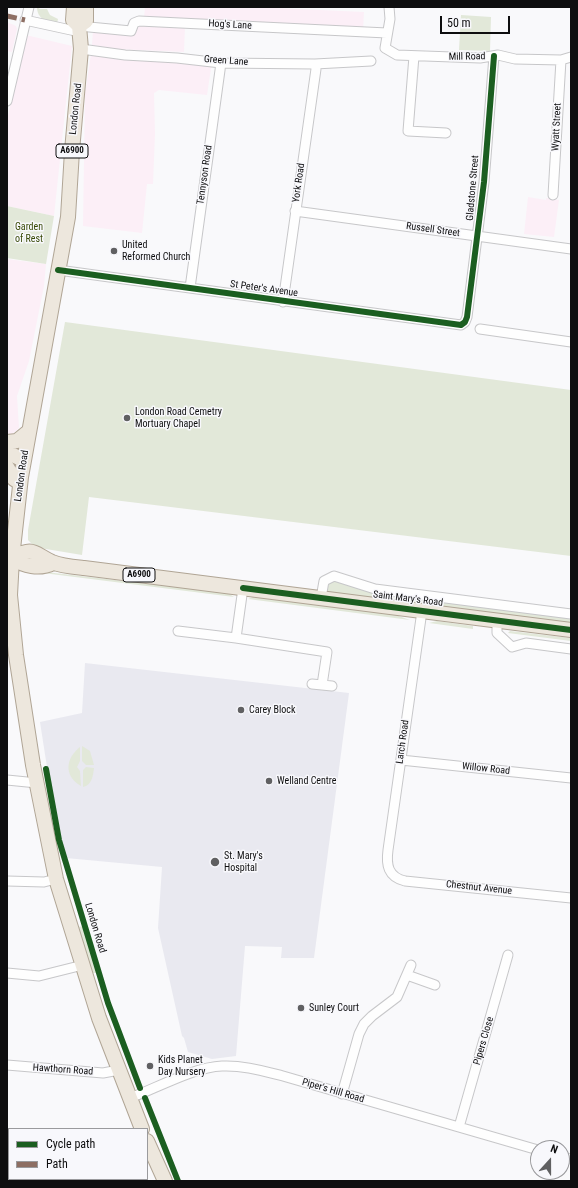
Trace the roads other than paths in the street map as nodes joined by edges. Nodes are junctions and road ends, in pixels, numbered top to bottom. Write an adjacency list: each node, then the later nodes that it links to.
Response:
1 (29, 7): 5 (street)
2 (74, 7): 6 (main road, A6900)
3 (86, 7): 6 (main road, A6900)
4 (389, 7): 7 (street)
5 (25, 20): 6 (street); 12 (street)
6 (80, 29): 7 (street, Hog's Lane); 8 (main road, London Road / A6900)
7 (387, 33): 10 (street, Mill Road)
8 (81, 49): 16 (street, Green Lane); 24 (main road, London Road / A6900)
9 (7, 54): 12 (street)
10 (414, 56): 11 (street, Mill Road); 19 (street)
11 (494, 56): 14 (street, Mill Road); 22 (street, Gladstone Street)
12 (17, 57): 18 (street)
13 (571, 57): 14 (street, Mill Road)
14 (561, 60): 20 (street, Wyatt Street)
15 (371, 62): 17 (street, Green Lane)
16 (221, 63): 17 (street, Green Lane); 25 (street, Tennyson Road)
17 (315, 64): 21 (street, York Road)
18 (7, 101)
19 (446, 133)
20 (553, 195)
21 (295, 211): 22 (street, Russell Street); 26 (street, York Road)
22 (478, 236): 23 (street, Russell Street); 27 (street, Gladstone Street)
23 (571, 249)
24 (58, 270): 25 (street, St Peter's Avenue); 30 (main road, London Road / A6900)
25 (190, 288): 26 (street, St Peter's Avenue)
26 (283, 302): 27 (street, St Peter's Avenue)
27 (465, 322)
28 (480, 329): 29 (street)
29 (571, 342)
30 (28, 432): 31 (main road); 33 (main road, London Road / A6900)
31 (7, 442)
32 (7, 452): 33 (main road)
33 (23, 460): 34 (main road); 36 (main road, London Road)
34 (7, 463)
35 (7, 467): 36 (main road)
36 (20, 483): 37 (main road, London Road)
37 (12, 558): 38 (main road, Saint Mary's Road / A6900); 39 (main road, London Road)
38 (243, 588): 40 (main road, Saint Mary's Road / A6900); 46 (street)
39 (9, 595): 54 (main road, London Road)
40 (322, 598): 41 (main road, Saint Mary's Road / A6900); 42 (street, Saint Mary's Road)
41 (422, 611): 43 (main road, Saint Mary's Road / A6900); 51 (street, Larch Road)
42 (571, 614)
43 (497, 621): 44 (main road, Saint Mary's Road / A6900); 47 (street)
44 (571, 630)
45 (178, 631): 46 (street)
46 (236, 638): 49 (street)
47 (571, 649)
48 (312, 684): 49 (street)
49 (322, 685): 50 (street)
50 (332, 686)
51 (401, 760): 52 (street, Willow Road); 55 (street, Larch Road)
52 (571, 778)
53 (7, 780): 54 (street)
54 (37, 783): 56 (main road, London Road)
55 (390, 872): 58 (street, Chestnut Avenue)
56 (56, 879): 57 (street); 60 (main road, London Road)
57 (7, 881)
58 (571, 898)
59 (508, 955): 69 (street, Pipers Close)
60 (83, 965): 62 (street); 66 (main road, London Road)
61 (411, 965): 63 (street)
62 (7, 973)
63 (407, 975): 64 (street); 67 (street)
64 (435, 985)
65 (7, 1065): 66 (street, Hawthorn Road)
66 (119, 1070): 68 (main road, London Road)
67 (342, 1094): 68 (street, Piper's Hill Road); 69 (street, Piper's Hill Road)
68 (130, 1098): 70 (main road, London Road)
69 (459, 1127): 72 (street, Piper's Hill Road)
70 (142, 1128)
71 (148, 1143): 73 (main road)
72 (530, 1148)
73 (165, 1181)

